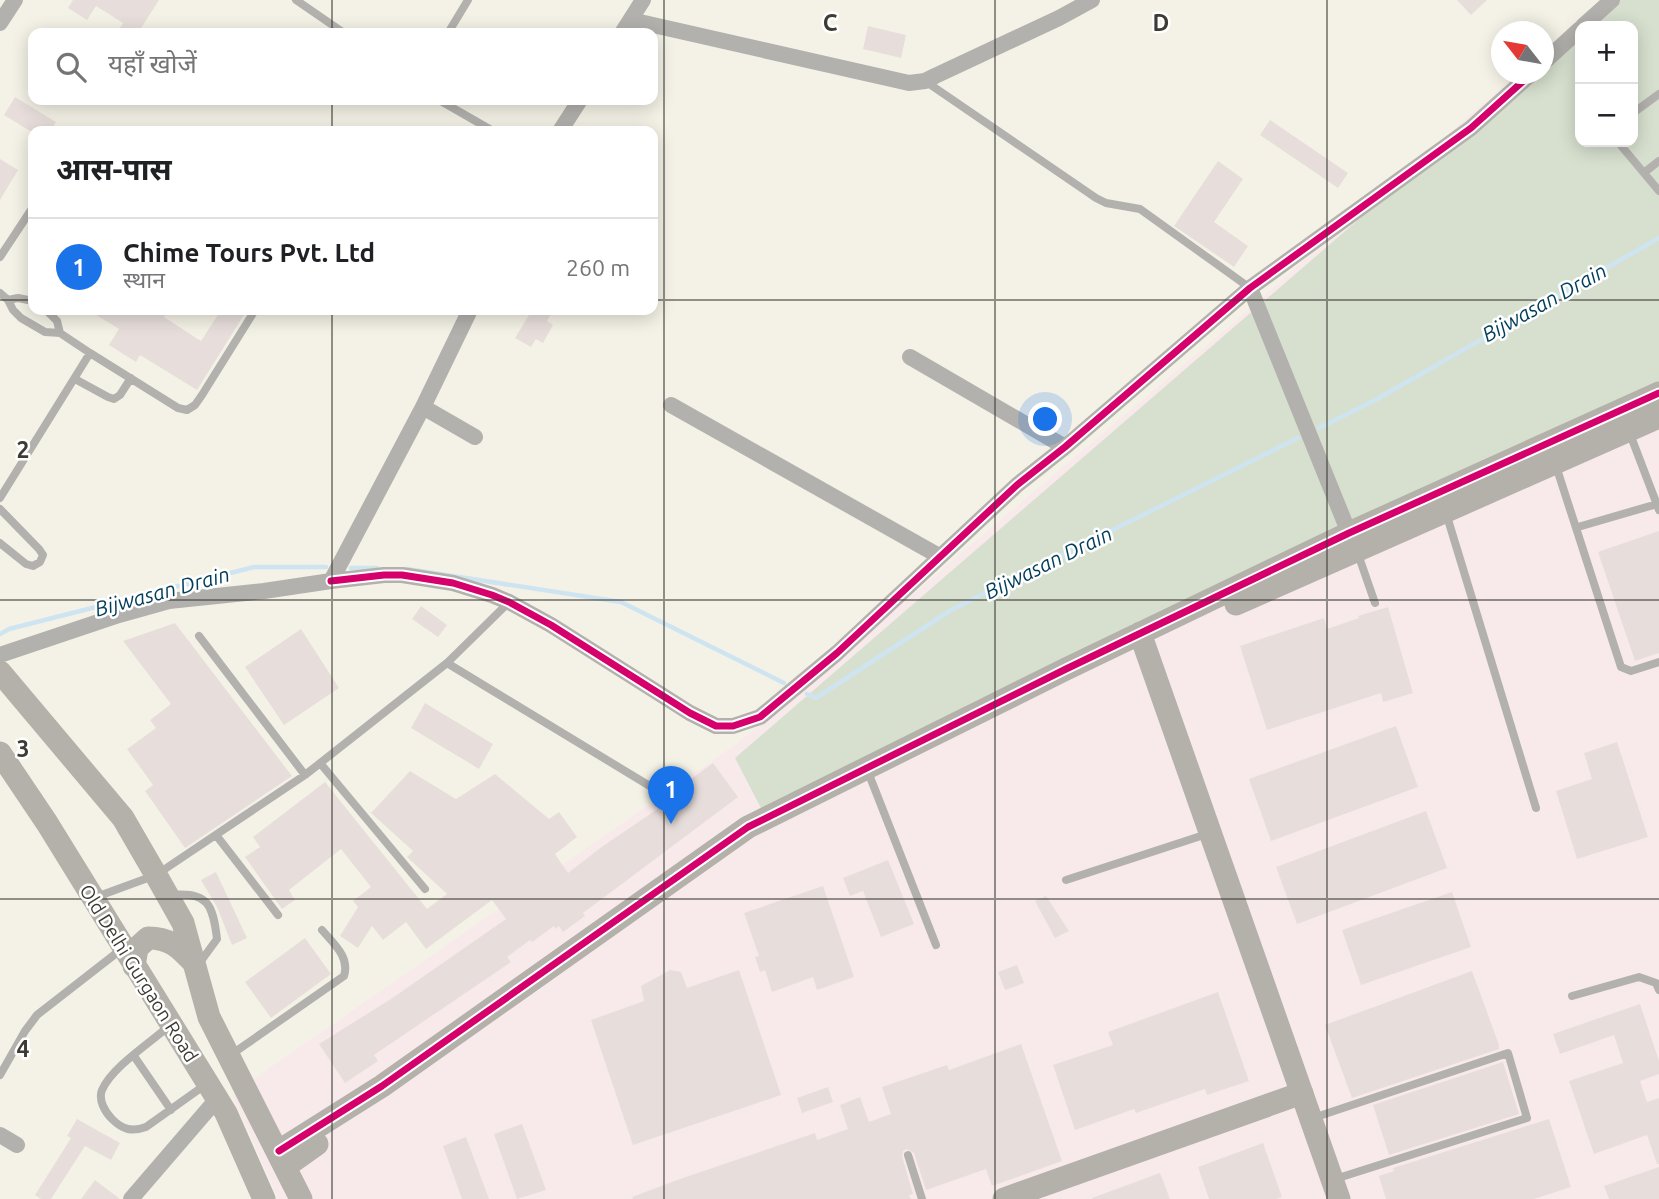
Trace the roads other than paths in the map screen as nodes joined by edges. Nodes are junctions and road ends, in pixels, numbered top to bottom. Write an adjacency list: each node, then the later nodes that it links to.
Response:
1 (15, 0): 8 (street)
2 (296, 0): 10 (lane)
3 (468, 0): 11 (lane)
4 (643, 0): 9 (street)
5 (1092, 0): 15 (street)
6 (1612, 0): 7 (street)
7 (1590, 21)
8 (0, 23)
9 (626, 27)
10 (337, 28)
11 (451, 28)
12 (658, 33): 15 (street)
13 (1575, 34): 14 (street)
14 (1554, 53)
15 (925, 81): 29 (lane)
16 (1520, 84): 29 (street)
17 (1659, 94): 20 (lane)
18 (448, 105): 21 (lane)
19 (577, 105): 22 (street)
20 (1638, 109)
21 (484, 126)
22 (563, 126)
23 (1622, 147): 25 (lane)
24 (1659, 161): 25 (lane)
25 (1645, 172): 26 (lane)
26 (1659, 191)
27 (28, 215): 28 (lane)
28 (0, 257)
29 (1250, 288): 47 (street); 54 (street)
30 (0, 293): 31 (lane)
31 (8, 300): 32 (lane); 36 (lane)
32 (28, 300)
33 (51, 315): 36 (lane)
34 (252, 315): 40 (lane)
35 (468, 315): 43 (street)
36 (60, 333): 37 (lane)
37 (90, 353): 39 (lane); 40 (lane)
38 (910, 357): 47 (street)
39 (75, 379): 40 (lane); 49 (lane)
40 (131, 379)
41 (1659, 393): 54 (street)
42 (671, 405): 57 (street)
43 (423, 407): 46 (street); 58 (street)
44 (1659, 417): 45 (street)
45 (1629, 432): 48 (street); 50 (lane)
46 (475, 438)
47 (1065, 447): 57 (street)
48 (1555, 463): 52 (street); 53 (lane)
49 (0, 498)
50 (1658, 507): 53 (lane)
51 (0, 509): 55 (lane)
52 (1445, 511): 54 (street); 72 (lane)
53 (1578, 527): 64 (lane)
54 (1353, 542): 60 (lane); 62 (street)
55 (4, 546): 56 (lane)
56 (0, 556)
57 (939, 556): 59 (street)
58 (331, 581): 59 (street); 63 (street)
59 (509, 602): 65 (lane)
60 (1375, 603)
61 (199, 636): 69 (lane)
62 (1142, 639): 70 (street); 73 (street); 98 (street)
63 (0, 655)
64 (1659, 662)
65 (447, 663): 68 (lane); 71 (lane)
66 (0, 672): 75 (street, Old Delhi Gurgaon Road)
67 (0, 753): 79 (street, Old Delhi Gurgaon Road)
68 (320, 763): 69 (lane); 77 (lane)
69 (305, 775): 74 (lane)
70 (870, 777): 82 (lane); 98 (street)
71 (658, 791)
72 (1536, 808)
73 (1210, 833): 76 (lane); 92 (street)
74 (216, 835): 75 (lane); 80 (lane)
75 (156, 874): 78 (street, Old Delhi Gurgaon Road); 79 (lane)
76 (1066, 880)
77 (425, 889)
78 (168, 896): 84 (street, Old Delhi Gurgaon Road); 84 (lane)
79 (92, 898): 83 (street, Old Delhi Gurgaon Road)
80 (278, 915)
81 (322, 930): 89 (lane)
82 (936, 945)
83 (129, 957): 84 (street); 87 (street, Old Delhi Gurgaon Road); 90 (lane)
84 (195, 966): 89 (street, Old Delhi Gurgaon Road)
85 (1659, 990): 86 (lane)
86 (1572, 996)
87 (171, 1025): 88 (lane); 91 (street, Old Delhi Gurgaon Road)
88 (134, 1056): 93 (lane); 93 (lane)
89 (229, 1056): 98 (street, Old Delhi Gurgaon Road)
90 (0, 1075)
91 (212, 1091): 93 (lane); 100 (street); 101 (street, Old Delhi Gurgaon Road)
92 (1302, 1093): 94 (street); 104 (street)
93 (171, 1110)
94 (1311, 1119): 99 (street); 99 (lane)
95 (0, 1135): 96 (street)
96 (18, 1145)
97 (908, 1155): 103 (lane)
98 (282, 1159): 102 (street, Old Delhi Gurgaon Road)
99 (1336, 1189)
100 (131, 1199)
101 (264, 1199)
102 (301, 1199)
103 (922, 1199)
104 (1004, 1199)

